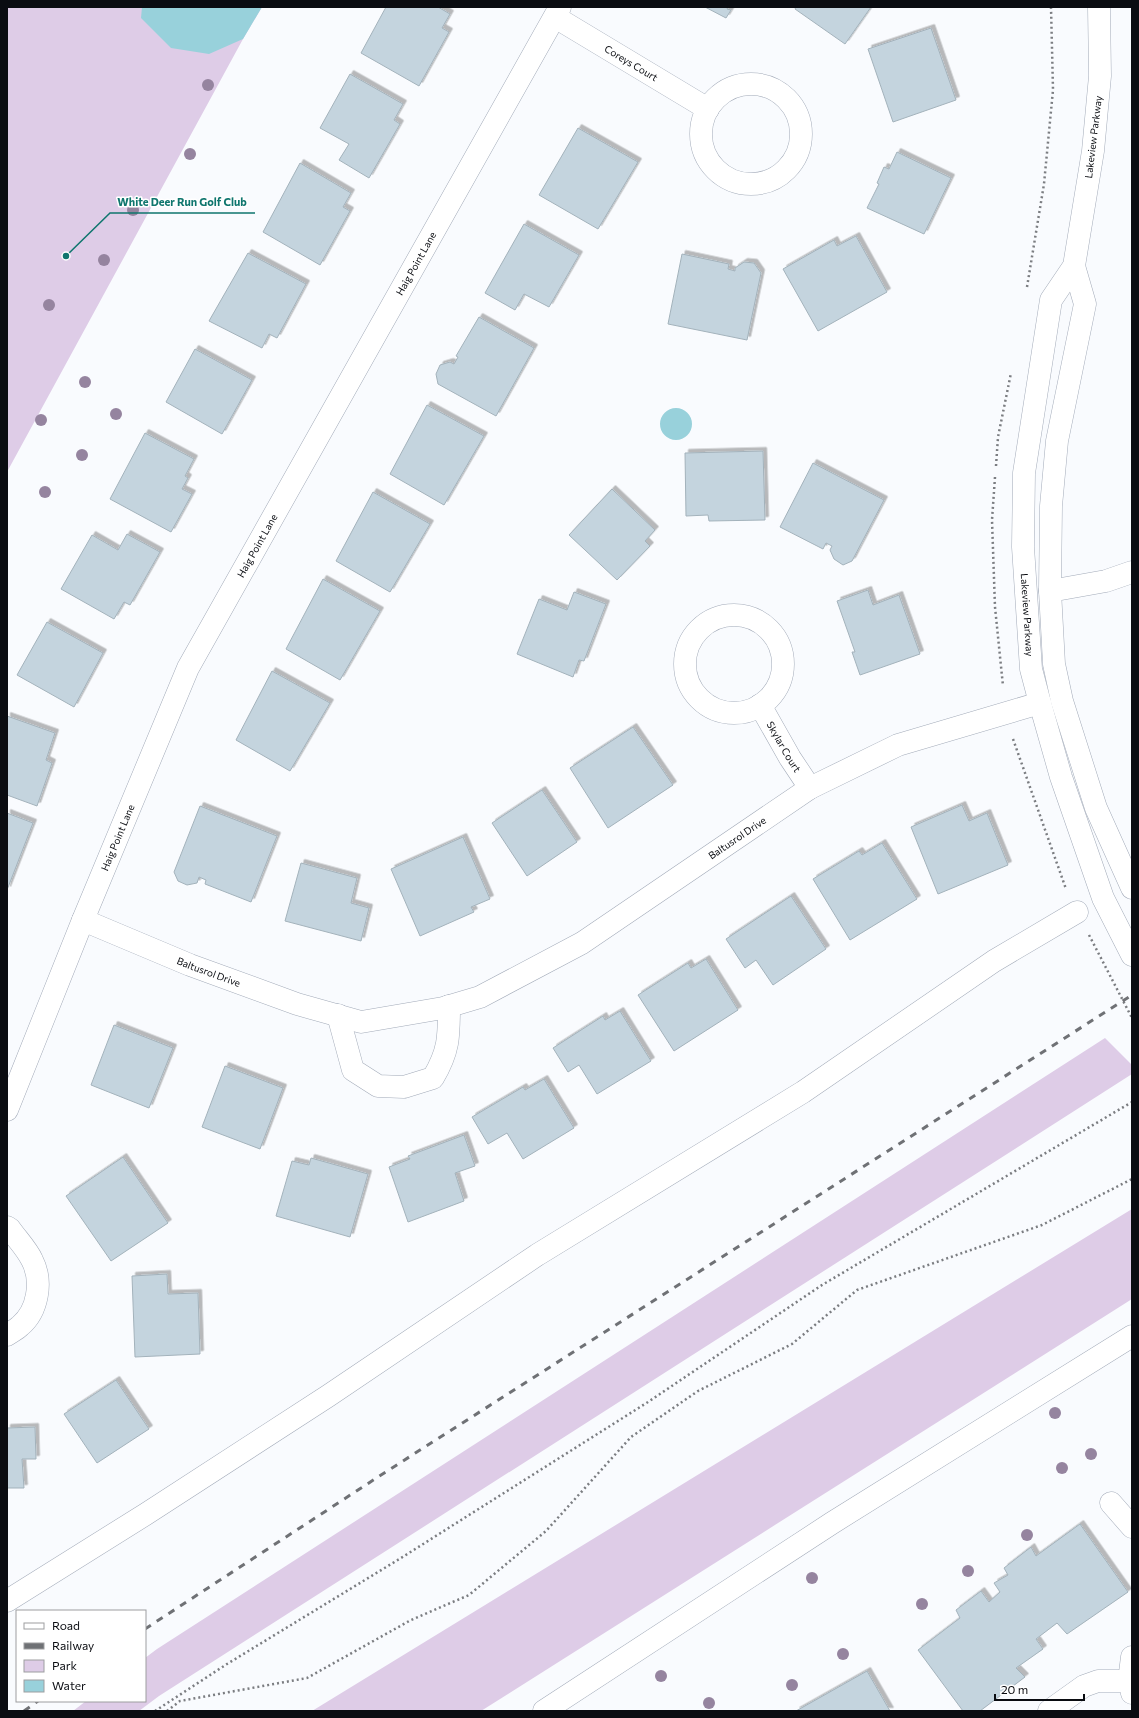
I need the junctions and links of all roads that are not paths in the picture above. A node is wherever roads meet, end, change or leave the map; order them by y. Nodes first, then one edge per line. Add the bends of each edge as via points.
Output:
1 (1098, 7) edge
2 (558, 12) edge
3 (708, 109) junction
4 (1074, 266) junction
5 (1132, 572) edge
6 (1050, 591) junction
7 (1040, 703) junction
8 (760, 705) junction
9 (810, 788) junction
10 (1132, 888) edge
11 (1077, 912) dead end
12 (83, 920) junction
13 (1132, 955) edge
14 (449, 1006) junction
15 (338, 1015) junction
16 (7, 1110) edge
17 (7, 1227) edge
18 (7, 1335) edge
19 (1132, 1336) edge
20 (1111, 1503) dead end
21 (1132, 1527) edge
22 (7, 1601) edge
23 (1132, 1657) edge
24 (1131, 1687) edge
25 (544, 1711) edge
26 (1049, 1711) edge

1 - 4 street, Lakeview Parkway via 1100,76 1093,151
2 - 3 street, Coreys Court
2 - 12 street, Haig Point Lane via 188,668
3 - 3 street via 703,119 701,135 703,151 711,165 722,176 737,183 753,185 769,181 784,173 794,160 800,144 801,127 796,111 785,97 771,88 755,84 738,86 722,93
4 - 6 street, Lakeview Parkway via 1086,304 1057,441 1051,506
4 - 7 street, Lakeview Parkway via 1051,300 1024,473 1025,593 1031,669
5 - 6 street via 1106,581
6 - 10 street, Lakeview Parkway via 1054,664 1062,701 1096,808
7 - 9 street, Baltusrol Drive via 898,745
7 - 13 street, Lakeview Parkway via 1061,778 1103,898
8 - 8 street via 767,701 777,688 782,674 783,657 778,641 768,628 754,619 738,615 722,617 707,624 695,635 688,650 685,666 696,695 708,706 723,712 754,709
8 - 9 street, Skylar Court
9 - 14 street, Baltusrol Drive via 582,943 480,997
11 - 22 street via 994,960 802,1092 537,1255 328,1396
12 - 15 street, Baltusrol Drive via 190,965 296,1004
12 - 16 street, Haig Point Lane
14 - 15 street, Baltusrol Drive via 362,1022
14 - 15 street via 449,1034 443,1061 433,1078 404,1087 378,1086 353,1070
17 - 18 street via 33,1260 38,1277 38,1295 32,1312 21,1326
19 - 25 street via 832,1523
20 - 21 street
23 - 24 street
24 - 26 street via 1098,1681 1084,1686

